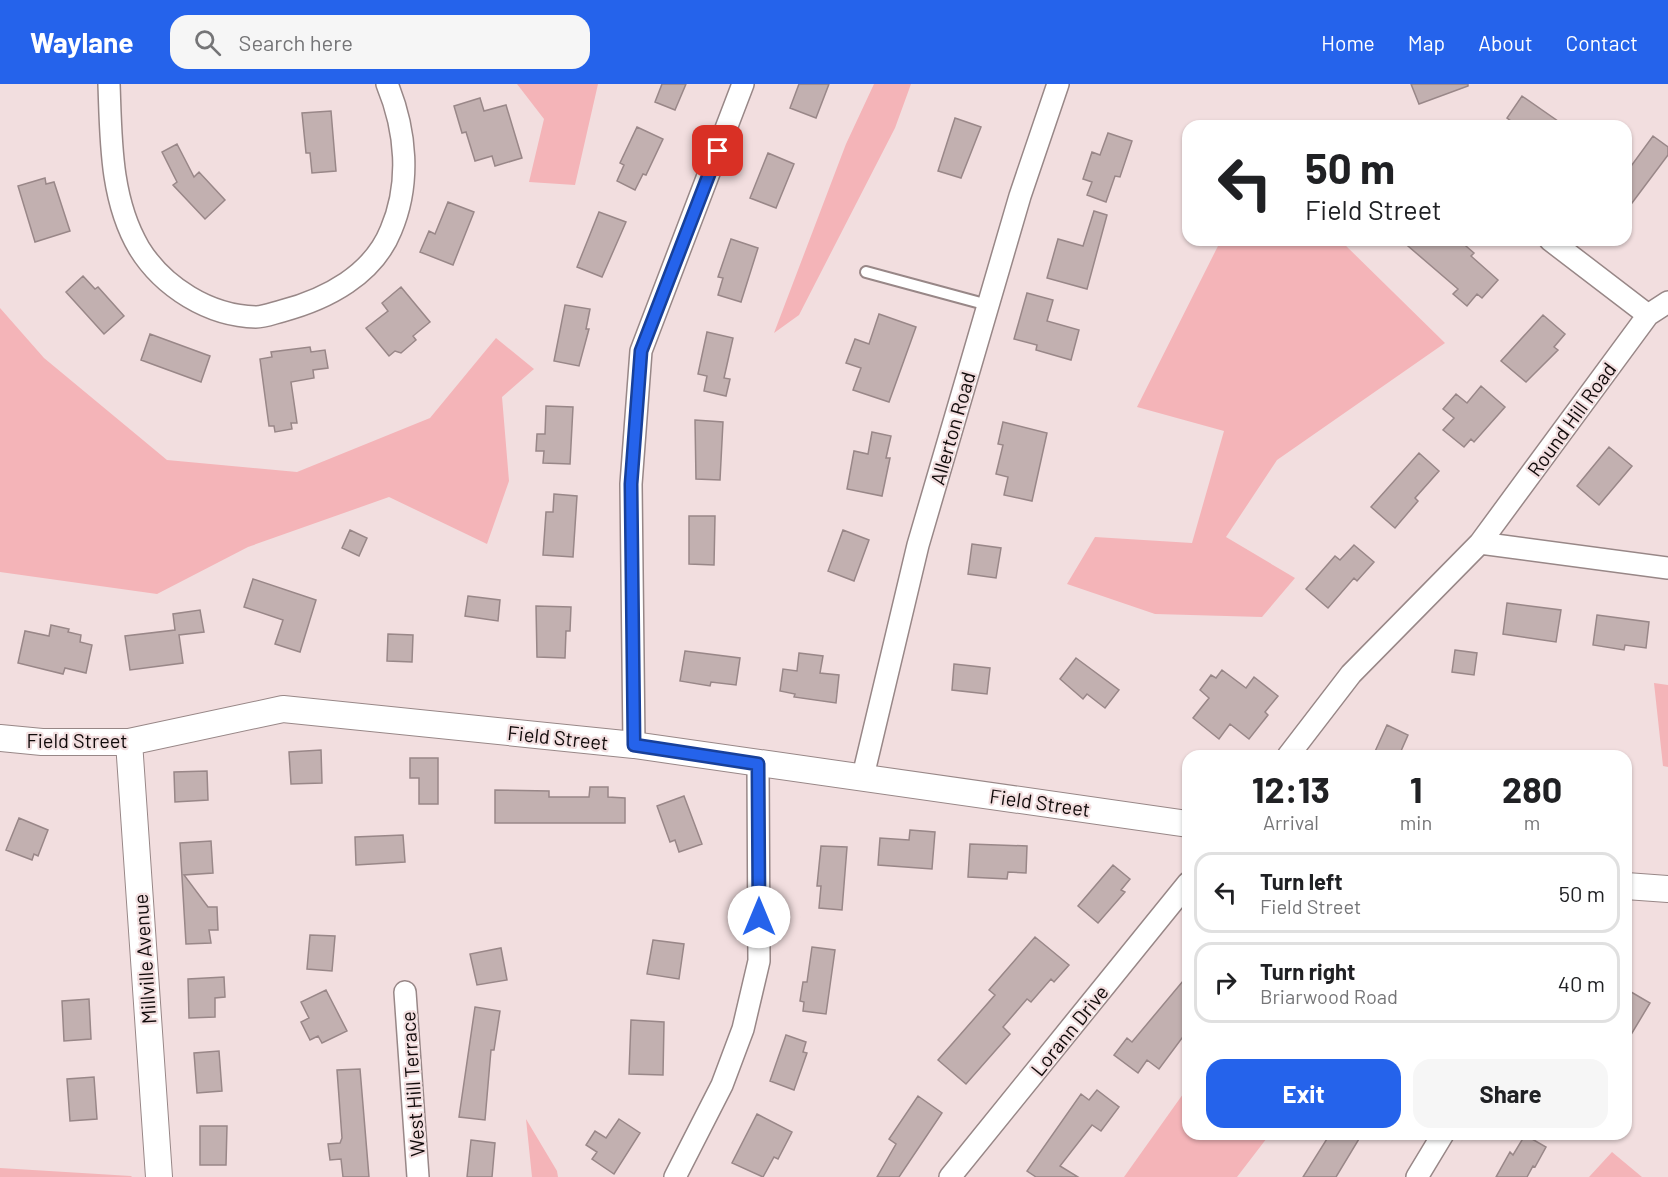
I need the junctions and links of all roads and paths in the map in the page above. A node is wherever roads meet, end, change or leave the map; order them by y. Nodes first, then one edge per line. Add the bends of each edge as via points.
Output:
1 (109, 84) edge
2 (387, 84) edge
3 (743, 84) edge
4 (1058, 84) edge
5 (1558, 246) edge
6 (866, 272) dead end
7 (1668, 302) edge
8 (988, 305) junction
9 (1648, 315) junction
10 (1480, 543) junction
11 (1668, 568) edge
12 (0, 738) edge
13 (129, 742) junction
14 (634, 745) junction
15 (1293, 750) edge
16 (758, 764) junction
17 (863, 776) junction
18 (1182, 823) edge
19 (1632, 886) edge
20 (1668, 889) edge
21 (1182, 890) edge
22 (405, 992) dead end
23 (1439, 1140) edge
24 (159, 1177) edge
25 (418, 1177) edge
26 (675, 1177) edge
27 (950, 1177) edge
28 (1417, 1177) edge

1 - 2 street via 118,195 139,247 164,280 197,301 257,317 300,306 339,290 370,263 391,231 403,189 403,137
3 - 14 street via 641,351 631,484
4 - 8 street, Allerton Road
5 - 9 street
6 - 8 lane
7 - 9 street, Round Hill Road
8 - 17 street, Allerton Road via 918,545
9 - 10 street, Round Hill Road
10 - 11 street
10 - 15 street, Round Hill Road via 1352,674
12 - 13 street, Field Street
13 - 14 street, Field Street via 283,709
13 - 24 street, Millville Avenue
14 - 16 street, Field Street
16 - 17 street, Field Street
16 - 26 street via 759,961 742,1029 722,1085
17 - 18 street, Field Street
19 - 20 street
21 - 27 street, Lorann Drive
22 - 25 street, West Hill Terrace
23 - 28 street

